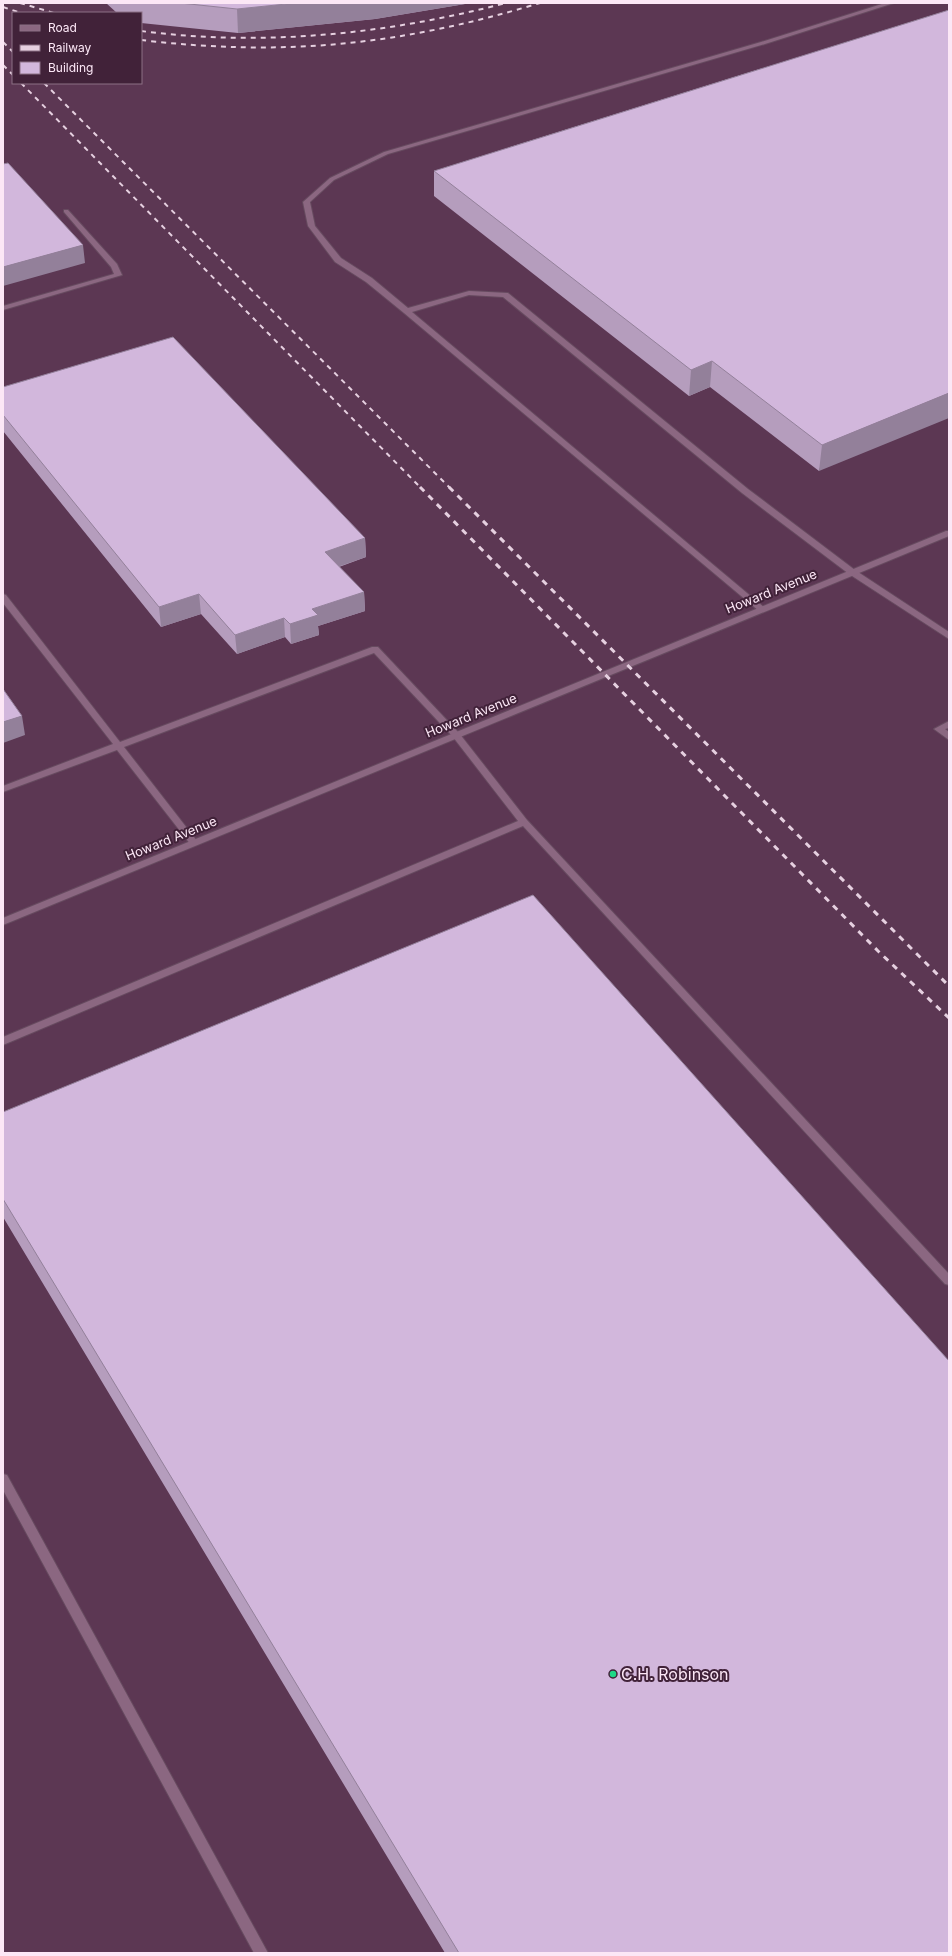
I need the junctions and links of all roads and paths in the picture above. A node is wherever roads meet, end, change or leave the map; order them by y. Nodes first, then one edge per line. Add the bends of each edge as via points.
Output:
1 (891, 3) edge
2 (66, 210) dead end
3 (3, 308) edge
4 (407, 311) junction
5 (949, 533) edge
6 (852, 572) junction
7 (3, 597) edge
8 (762, 609) junction
9 (949, 636) edge
10 (949, 724) edge
11 (456, 735) junction
12 (949, 737) edge
13 (119, 746) junction
14 (3, 789) edge
15 (524, 822) junction
16 (194, 843) junction
17 (3, 922) edge
18 (3, 1041) edge
19 (949, 1281) edge
20 (3, 1479) edge
21 (261, 1953) edge

1 - 4 street via 764,43 386,153 332,179 306,202 312,226 338,260 369,280
2 - 3 street via 114,266 118,275
4 - 6 street via 469,293 505,295 745,491
4 - 8 street
5 - 6 street, Howard Avenue
6 - 8 street, Howard Avenue
6 - 9 street
7 - 13 street
8 - 11 street, Howard Avenue
10 - 12 street via 939,728
11 - 13 street via 375,649
11 - 15 street
11 - 16 street, Howard Avenue
13 - 14 street
13 - 16 street
15 - 18 street
15 - 19 street
16 - 17 street, Howard Avenue
20 - 21 street

